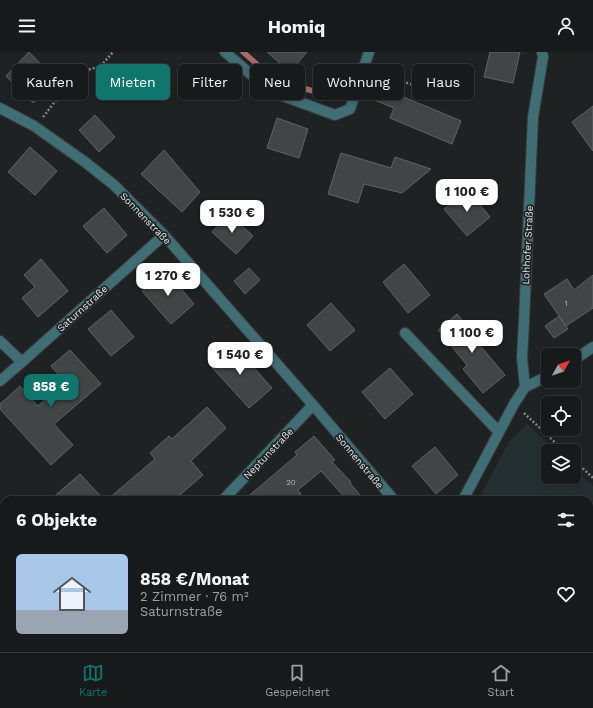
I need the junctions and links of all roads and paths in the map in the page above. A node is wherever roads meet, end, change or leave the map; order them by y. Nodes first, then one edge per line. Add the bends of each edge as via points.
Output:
1 (113, 52) edge
2 (225, 52) edge
3 (369, 52) edge
4 (542, 52) edge
5 (365, 64) edge
6 (353, 100) edge
7 (0, 108) edge
8 (34, 126) junction
9 (164, 235) junction
10 (405, 333) dead end
11 (0, 341) edge
12 (593, 347) edge
13 (581, 355) edge
14 (22, 362) junction
15 (541, 379) edge
16 (0, 381) edge
17 (525, 387) junction
18 (514, 404) junction
19 (313, 406) junction
20 (499, 432) junction
21 (557, 444) edge
22 (581, 467) edge
23 (593, 478) edge
24 (227, 496) edge
25 (391, 496) edge
26 (465, 496) edge

1 - 8 path via 101,66 77,73
2 - 6 street via 275,93 335,115 350,109
3 - 5 street
4 - 17 street, Lohhofer Straße via 533,117 522,358
7 - 8 street, Sonnenstraße
8 - 9 street, Sonnenstraße via 114,185
9 - 14 street, Saturnstraße
9 - 19 street, Sonnenstraße
10 - 20 street
11 - 14 street
12 - 13 street
14 - 16 street, Saturnstraße
15 - 17 street
17 - 18 street
18 - 20 street
18 - 21 path
19 - 24 street, Neptunstraße
19 - 25 street, Sonnenstraße
20 - 26 street
22 - 23 path

